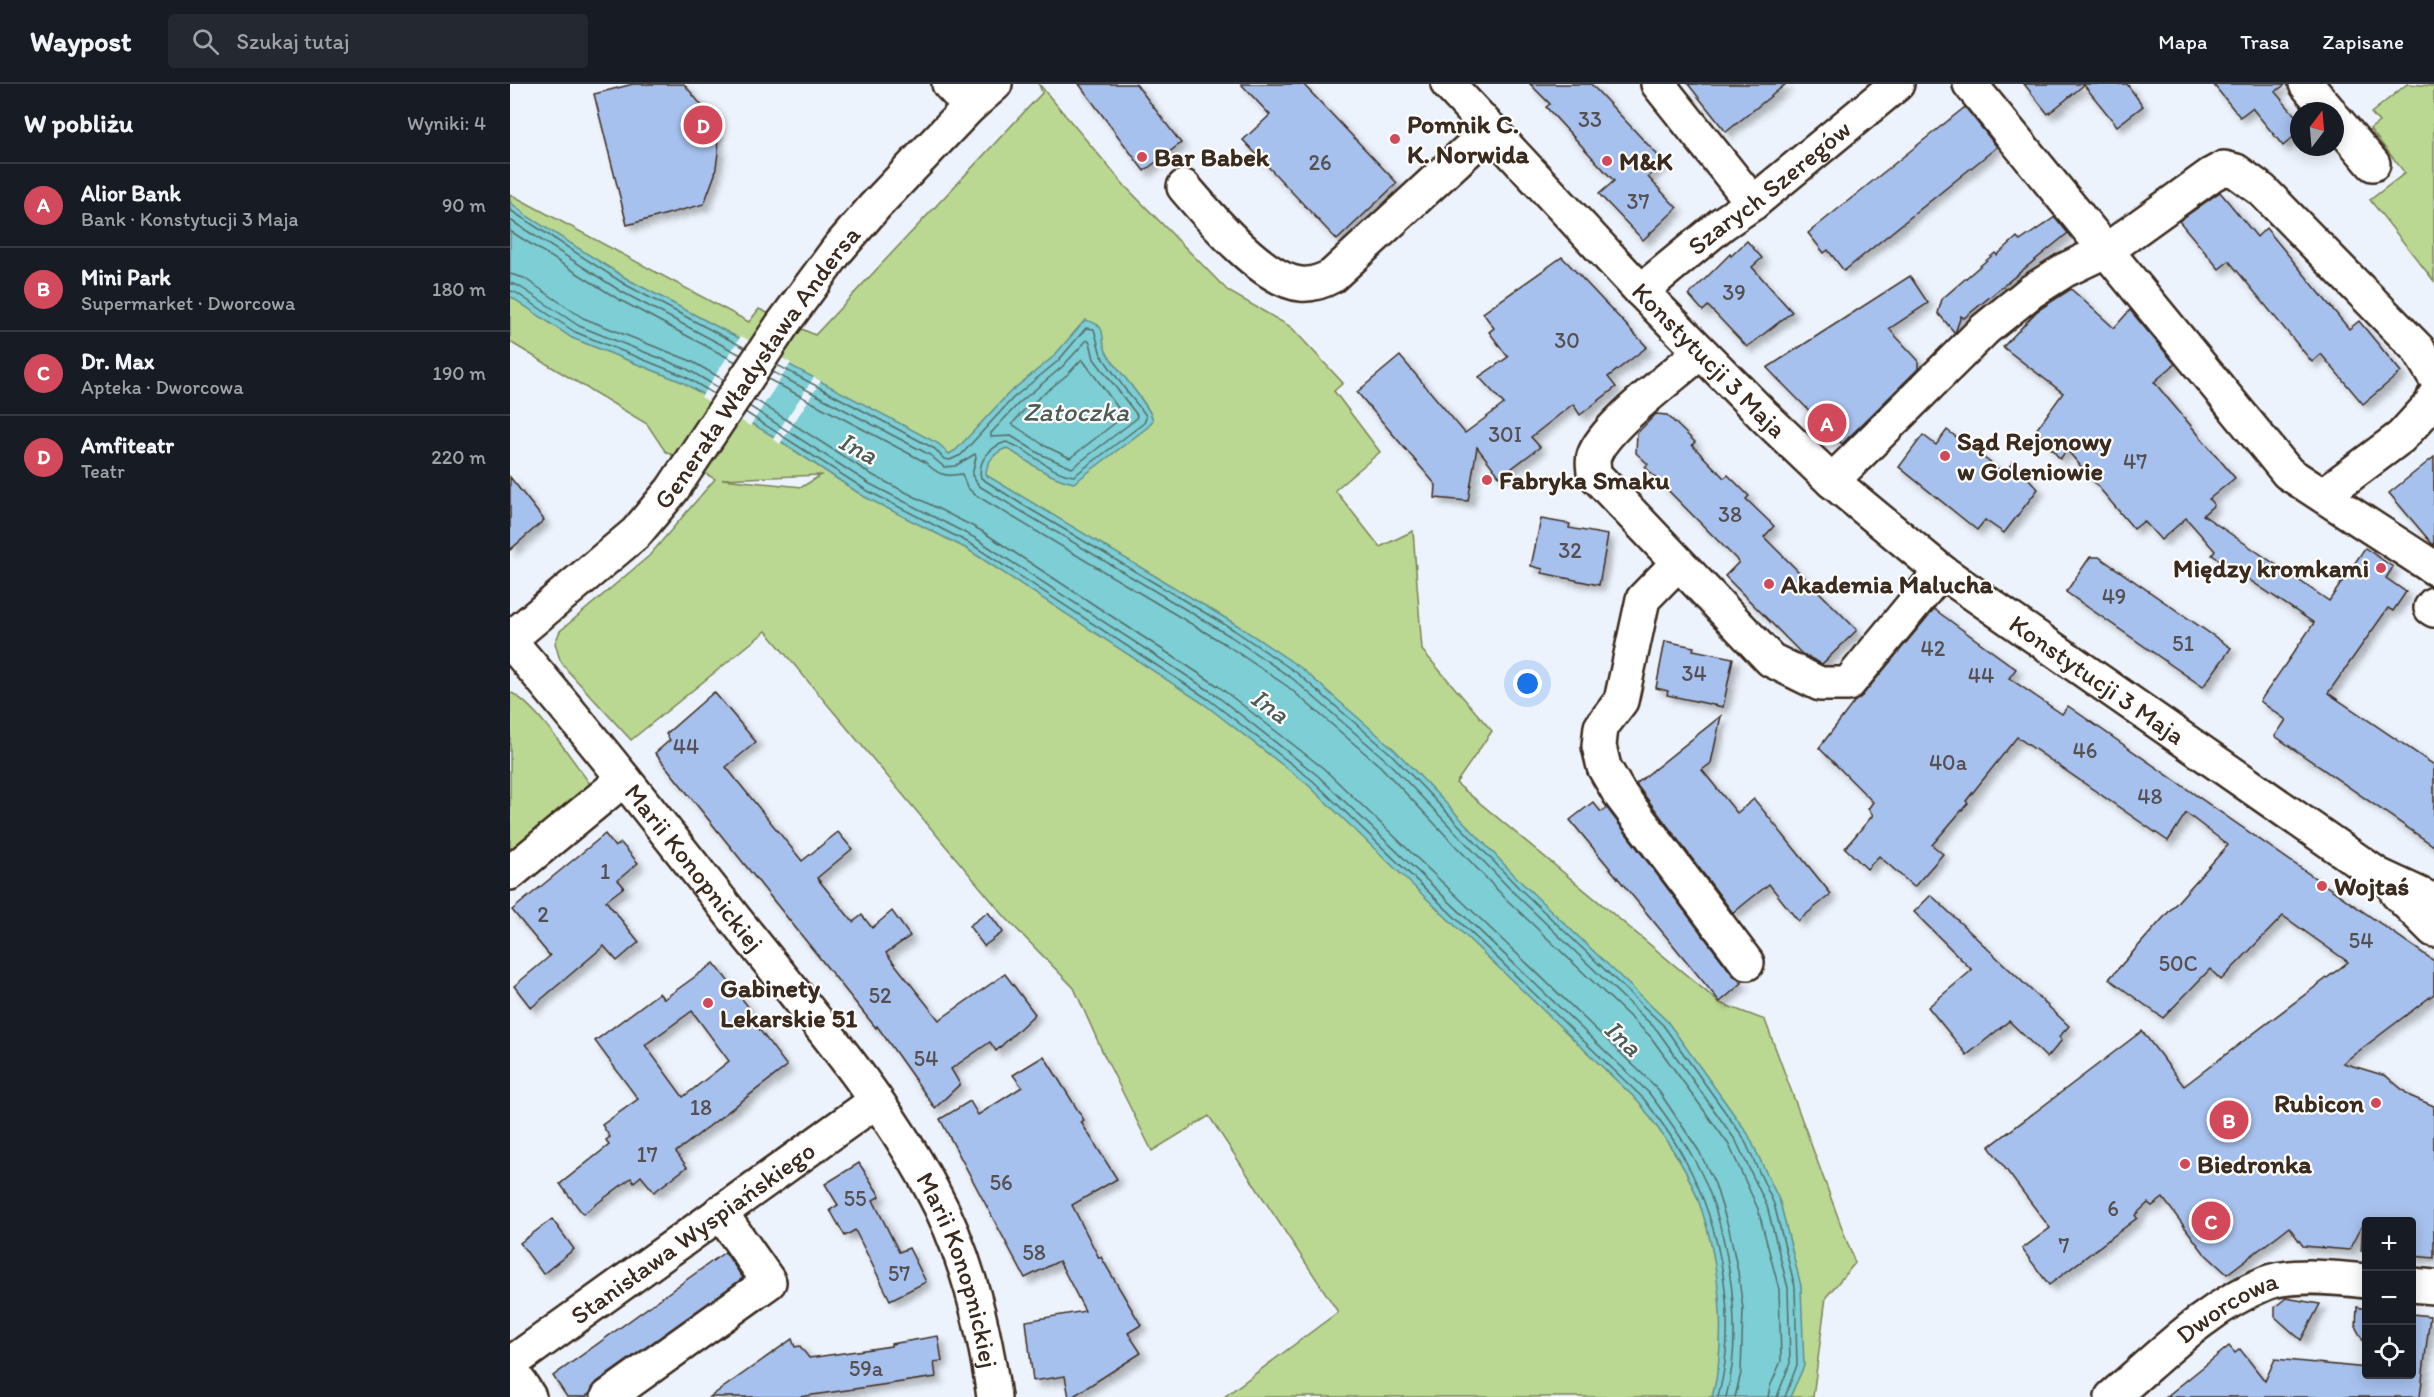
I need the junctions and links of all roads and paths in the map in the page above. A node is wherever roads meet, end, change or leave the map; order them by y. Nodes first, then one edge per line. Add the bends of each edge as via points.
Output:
1 (994, 84) edge
2 (1448, 84) edge
3 (1658, 84) edge
4 (1897, 84) edge
5 (1970, 84) edge
6 (2306, 84) edge
7 (959, 95) edge
8 (2321, 102) edge
9 (1491, 129) junction
10 (2344, 129) edge
11 (2373, 164) dead end
12 (1184, 187) dead end
13 (1753, 203) junction
14 (2107, 250) junction
15 (1641, 291) junction
16 (1700, 352) junction
17 (2434, 375) edge
18 (2434, 397) edge
19 (1832, 481) junction
20 (2323, 495) junction
21 (1678, 562) junction
22 (2434, 568) edge
23 (1941, 571) junction
24 (2434, 604) edge
25 (2434, 610) edge
26 (510, 640) edge
27 (624, 779) junction
28 (510, 873) edge
29 (2378, 875) junction
30 (2434, 902) edge
31 (2434, 930) edge
32 (1747, 963) dead end
33 (876, 1101) junction
34 (720, 1212) junction
35 (2362, 1281) edge
36 (2416, 1285) edge
37 (2434, 1287) edge
38 (510, 1366) edge
39 (529, 1397) edge
40 (609, 1397) edge
41 (994, 1397) edge
42 (2112, 1397) edge

1 - 7 street, Generała Władysława Andersa
2 - 9 street, Konstytucji 3 Maja
3 - 13 street
4 - 13 street, Szarych Szeregów
5 - 14 street
6 - 8 street
7 - 26 street, Generała Władysława Andersa via 782,326 672,490 636,533
9 - 12 street via 1332,276 1313,284 1288,282 1261,264 1222,231
9 - 15 street, Konstytucji 3 Maja
10 - 11 street
13 - 15 street, Szarych Szeregów
14 - 17 street via 2211,174 2224,168 2236,171 2262,190 2418,349
14 - 19 street via 2032,291 1985,329
14 - 20 street via 2288,473
15 - 16 street, Konstytucji 3 Maja
16 - 19 street, Konstytucji 3 Maja
16 - 21 street via 1619,422 1593,457 1594,474
18 - 20 street via 2433,403 2401,437
19 - 23 street, Konstytucji 3 Maja
20 - 22 street
21 - 23 street via 1771,660 1820,684 1848,684
21 - 32 street via 1643,599 1621,700 1601,727 1599,746 1604,767 1619,793
23 - 29 street, Konstytucji 3 Maja
24 - 25 street
26 - 27 street, Marii Konopnickiej
27 - 28 street
27 - 33 street, Marii Konopnickiej
29 - 30 street, Konstytucji 3 Maja
29 - 31 street, Konstytucji 3 Maja
33 - 34 street, Stanisława Wyspiańskiego
33 - 41 street, Marii Konopnickiej via 932,1188 954,1236 976,1301
34 - 38 street, Stanisława Wyspiańskiego
34 - 40 street via 769,1282
35 - 42 street, Dworcowa via 2297,1278 2267,1283 2210,1314
36 - 37 street
38 - 39 street

